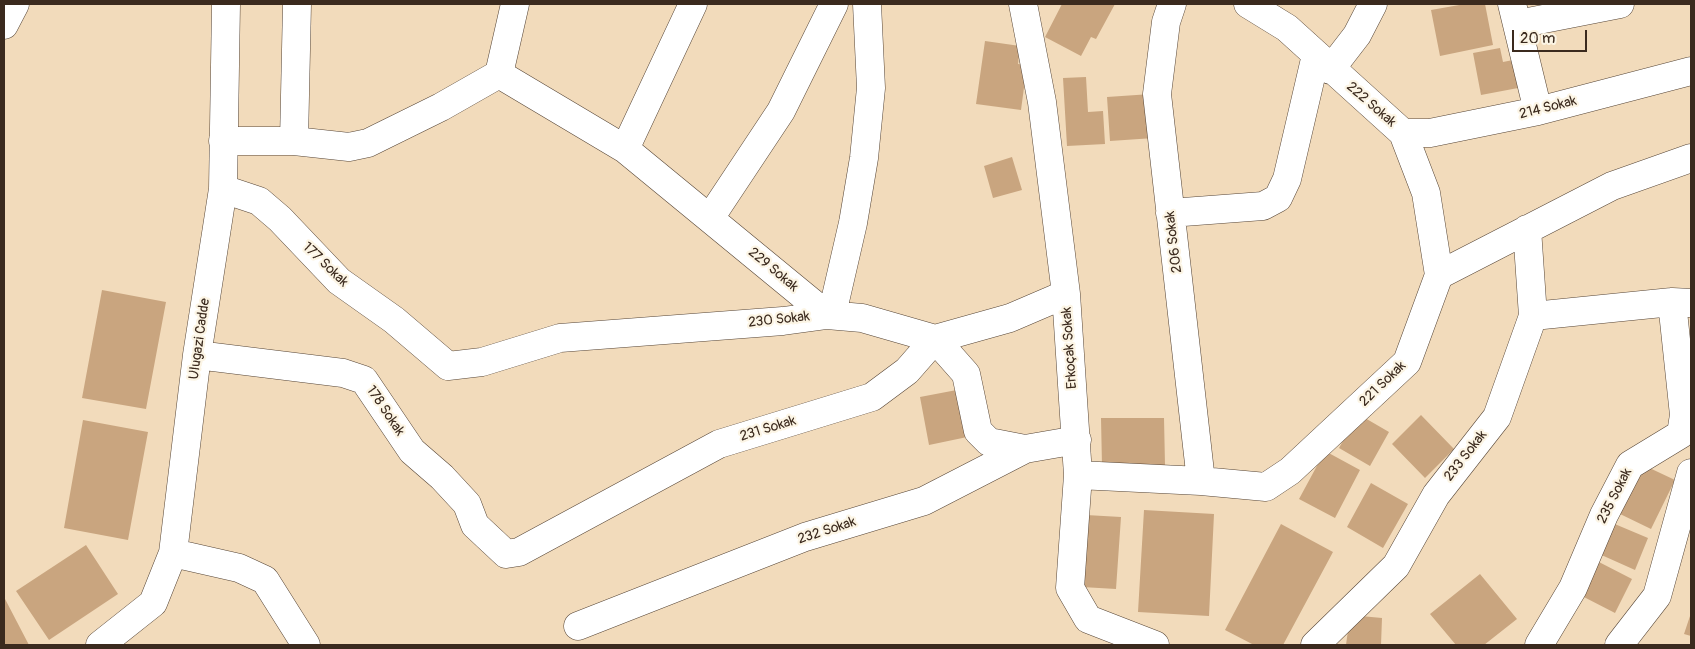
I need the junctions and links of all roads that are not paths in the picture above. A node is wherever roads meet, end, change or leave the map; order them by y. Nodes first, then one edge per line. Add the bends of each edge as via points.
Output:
1 (15, 4) edge
2 (226, 4) edge
3 (297, 4) edge
4 (515, 4) edge
5 (534, 4) edge
6 (693, 4) edge
7 (834, 4) edge
8 (867, 4) edge
9 (1023, 4) edge
10 (1172, 4) edge
11 (1248, 4) edge
12 (1373, 4) edge
13 (1620, 4) edge
14 (1515, 14) edge
15 (4, 25) edge
16 (1323, 62) junction
17 (1691, 71) edge
18 (499, 74) junction
19 (1538, 111) junction
20 (1403, 133) junction
21 (223, 141) junction
22 (294, 141) junction
23 (625, 148) junction
24 (1691, 158) edge
25 (223, 189) junction
26 (1170, 212) junction
27 (710, 218) junction
28 (1527, 229) junction
29 (1438, 275) junction
30 (1066, 294) junction
31 (1681, 303) edge
32 (827, 315) junction
33 (1533, 316) junction
34 (935, 339) junction
35 (197, 356) junction
36 (448, 366) joint
37 (1077, 440) junction
38 (1025, 448) junction
39 (1691, 473) edge
40 (1078, 475) junction
41 (1201, 481) junction
42 (475, 525) joint
43 (173, 553) junction
44 (578, 626) dead end
45 (100, 645) edge
46 (306, 645) edge
47 (1155, 645) edge
48 (1315, 645) edge
49 (1539, 645) edge
50 (1619, 645) edge

1 - 15 street
2 - 21 street, Ulugazi Cadde
3 - 22 street
4 - 18 street
5 - 18 street
6 - 23 street
7 - 27 street via 780,111
8 - 32 street, 230 Sokak via 871,88 864,158 835,300
9 - 30 street, Erkoçak Sokak via 1042,102
10 - 26 street, 206 Sokak via 1166,22 1157,94
11 - 16 street, 222 Sokak via 1287,28
12 - 16 street via 1357,35
13 - 14 street
14 - 19 street
16 - 20 street, 222 Sokak
16 - 26 street via 1287,179 1278,198 1263,206
17 - 19 street, 214 Sokak
18 - 22 street via 368,143 349,147
18 - 23 street, 229 Sokak
19 - 20 street, 214 Sokak via 1430,133
20 - 29 street, 222 Sokak via 1426,193
21 - 22 street
21 - 25 street, Ulugazi Cadde
23 - 27 street, 229 Sokak
24 - 28 street via 1612,186
25 - 35 street, Ulugazi Cadde
25 - 36 street, 177 Sokak via 259,201 339,281 394,320
26 - 41 street, 206 Sokak
27 - 32 street, 229 Sokak
28 - 29 street
28 - 33 street, 233 Sokak
29 - 41 street, 221 Sokak via 1407,362 1290,471 1266,487
30 - 34 street via 1010,318
30 - 37 street, Erkoçak Sokak
31 - 33 street
31 - 49 street, 235 Sokak via 1684,415 1681,434 1630,465 1604,515 1574,588
32 - 34 street via 862,318
32 - 36 street, 230 Sokak via 560,338 482,362
33 - 48 street, 233 Sokak via 1497,417 1436,496 1396,566
34 - 38 street via 966,374 978,431 989,442
34 - 42 street, 231 Sokak via 907,371 872,397 720,444 519,552 506,554
35 - 42 street, 178 Sokak via 343,373 364,380 412,451 467,504
35 - 43 street, Ulugazi Cadde
37 - 38 street, 232 Sokak
37 - 40 street, Erkoçak Sokak
38 - 44 street, 232 Sokak via 924,501 805,537
39 - 50 street via 1658,596
40 - 41 street, 221 Sokak
40 - 47 street, Erkoçak Sokak via 1070,588 1088,619
43 - 45 street, Ulugazi Cadde via 153,603
43 - 46 street via 239,568 265,580

